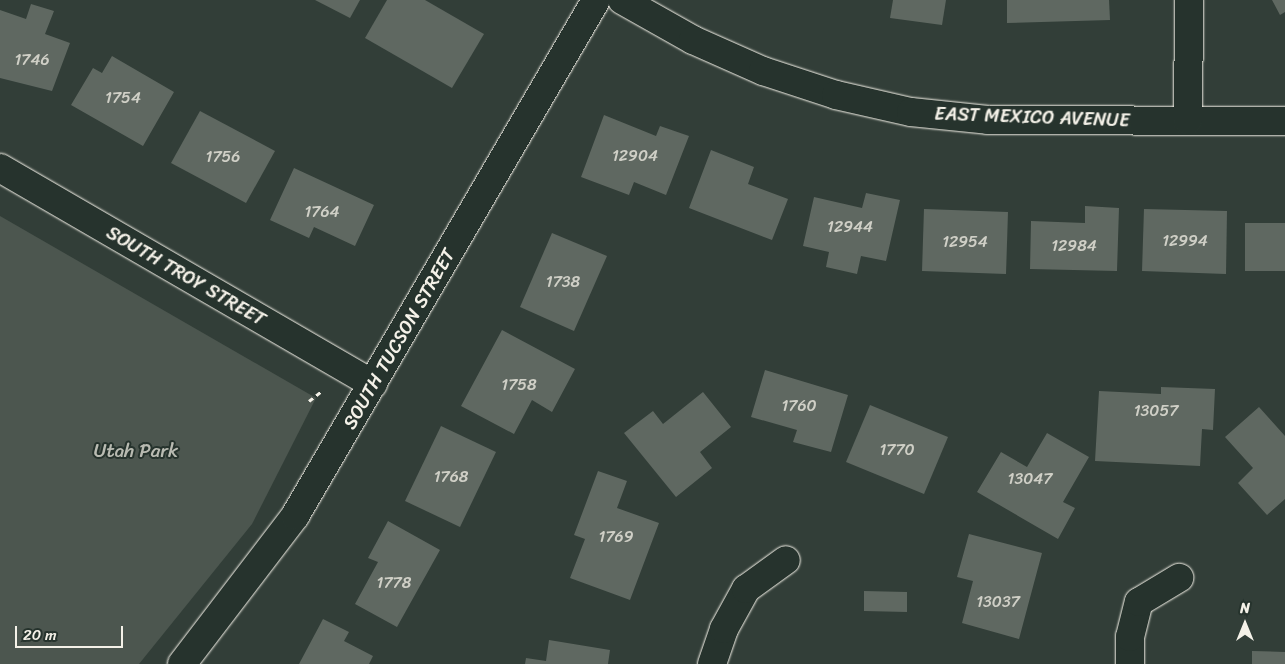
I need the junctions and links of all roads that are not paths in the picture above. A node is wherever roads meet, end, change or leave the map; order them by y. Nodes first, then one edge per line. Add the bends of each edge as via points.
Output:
1 (596, 0) edge
2 (622, 0) edge
3 (1189, 0) edge
4 (1188, 121) junction
5 (1285, 121) edge
6 (0, 168) edge
7 (373, 384) junction
8 (786, 560) dead end
9 (1179, 578) dead end
10 (182, 664) edge
11 (712, 664) edge
12 (1130, 664) edge

1 - 7 street, SOUTH TUCSON STREET
2 - 4 street, EAST MEXICO AVENUE via 763,71 836,95 911,112 988,120
3 - 4 street
4 - 5 street, EAST MEXICO AVENUE
6 - 7 street, SOUTH TROY STREET
7 - 10 street, SOUTH TUCSON STREET via 295,516
8 - 11 street via 746,588 724,629
9 - 12 street via 1139,602 1130,637

